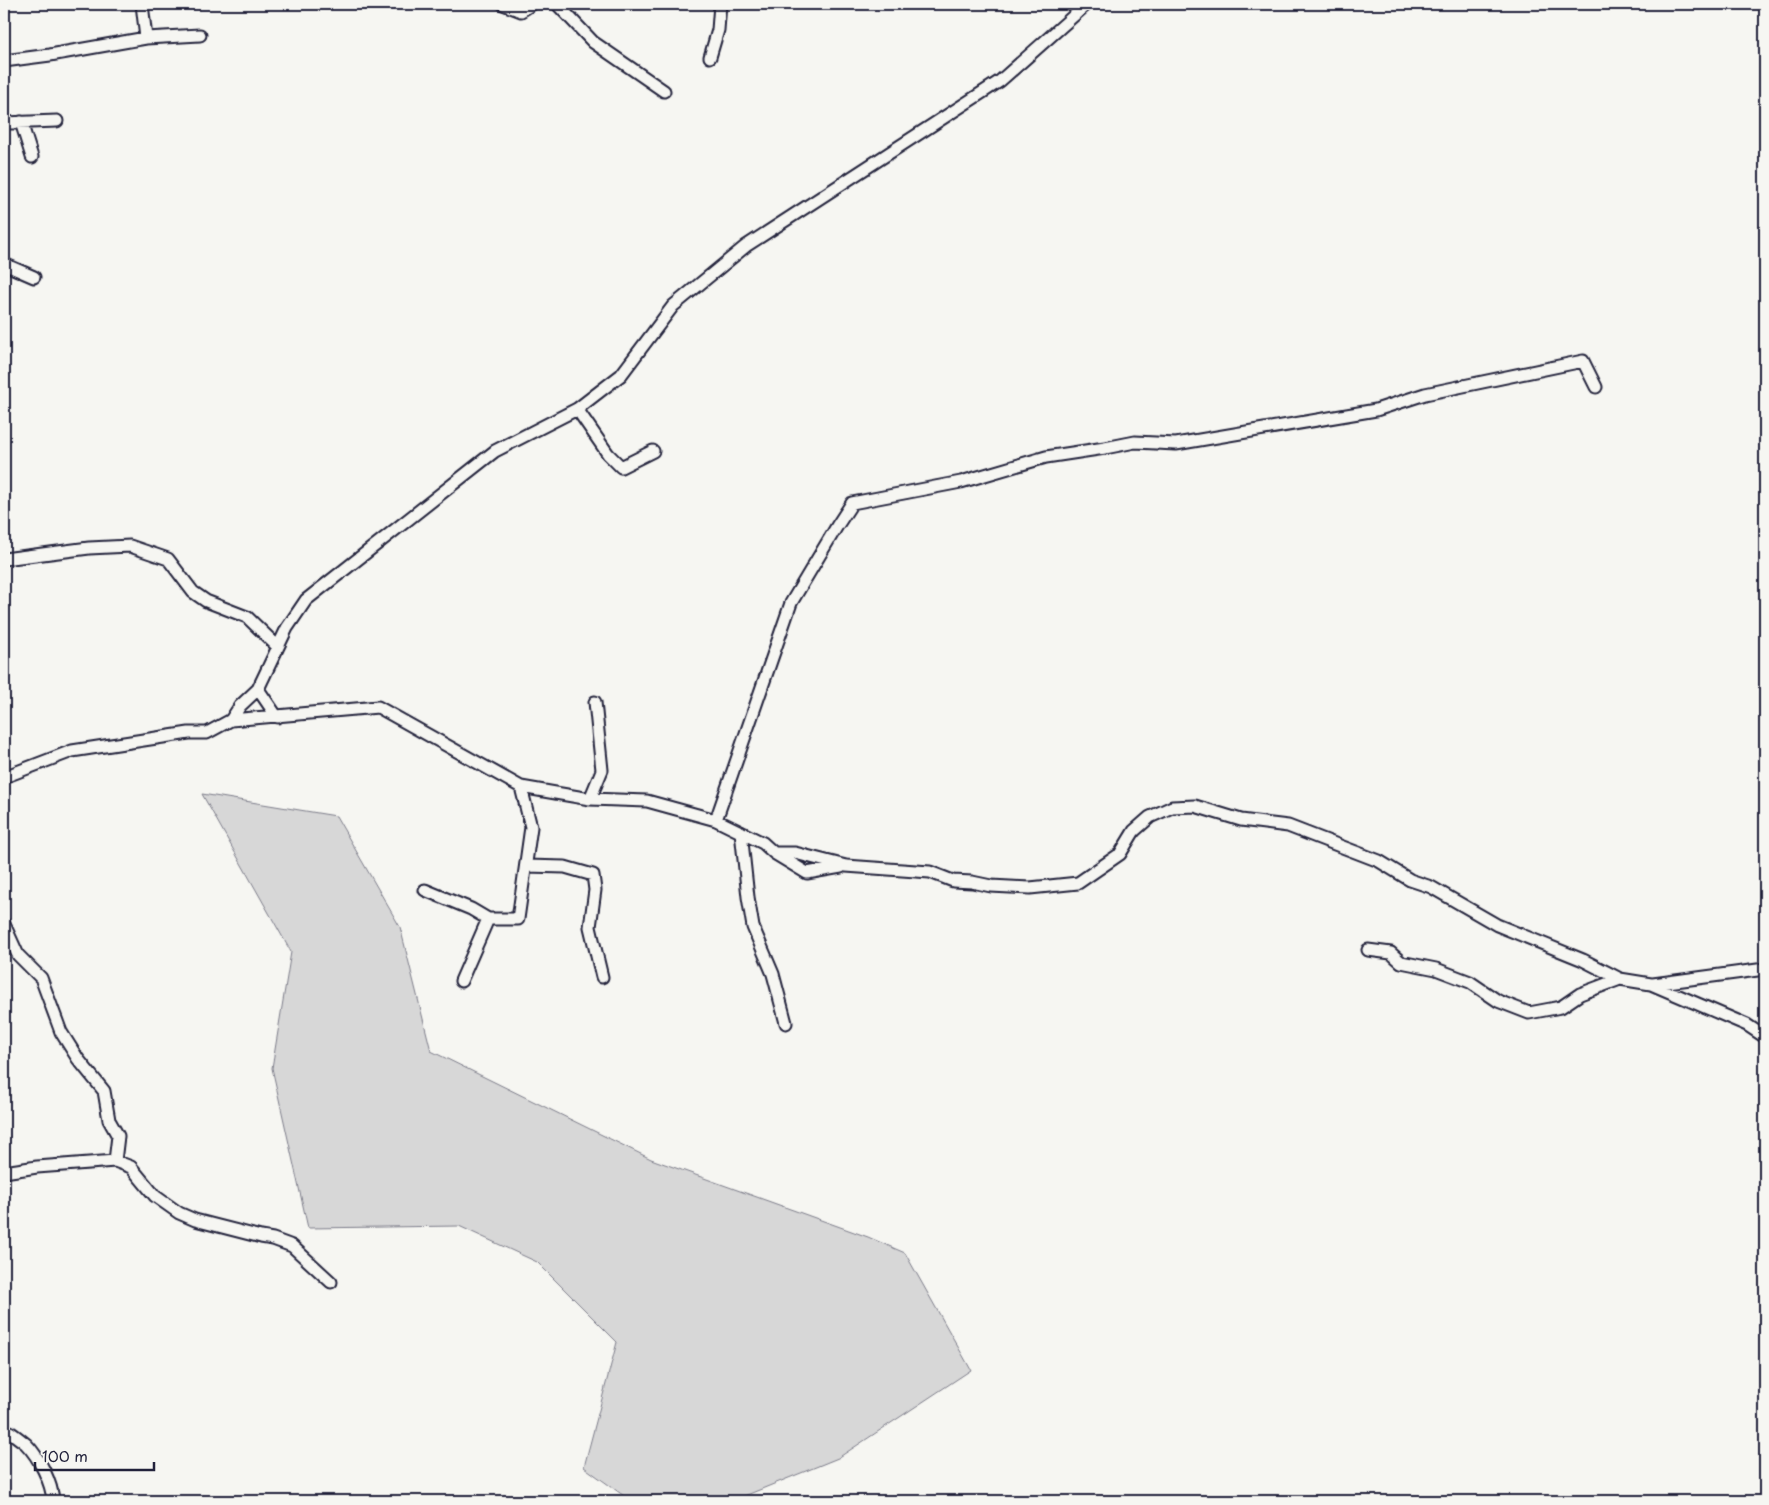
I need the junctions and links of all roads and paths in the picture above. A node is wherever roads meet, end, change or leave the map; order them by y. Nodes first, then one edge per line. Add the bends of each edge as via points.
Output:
1 (142, 4) edge
2 (503, 4) edge
3 (532, 4) edge
4 (556, 4) edge
5 (720, 4) edge
6 (1087, 4) edge
7 (200, 35) dead end
8 (146, 38) junction
9 (710, 57) dead end
10 (4, 61) edge
11 (664, 90) dead end
12 (57, 121) dead end
13 (21, 122) junction
14 (4, 124) edge
15 (32, 157) dead end
16 (4, 264) edge
17 (34, 278) dead end
18 (1596, 387) dead end
19 (577, 409) junction
20 (653, 451) dead end
21 (4, 559) edge
22 (278, 647) junction
23 (258, 689) junction
24 (595, 702) dead end
25 (278, 716) junction
26 (231, 720) junction
27 (4, 777) edge
28 (521, 786) junction
29 (590, 799) junction
30 (716, 820) junction
31 (741, 832) junction
32 (774, 853) junction
33 (526, 866) junction
34 (846, 866) junction
35 (425, 890) dead end
36 (488, 919) junction
37 (4, 924) edge
38 (1368, 950) dead end
39 (1765, 969) edge
40 (602, 977) dead end
41 (1620, 979) junction
42 (461, 981) dead end
43 (1651, 984) junction
44 (786, 1023) dead end
45 (1765, 1037) edge
46 (115, 1161) junction
47 (4, 1172) edge
48 (331, 1282) dead end
49 (4, 1433) edge
50 (53, 1501) edge

1 - 8 street
2 - 3 street via 521,11
4 - 11 street via 593,42
5 - 9 street via 718,30
6 - 19 street via 1000,81 746,246 673,306 621,375
7 - 8 street
8 - 10 street
12 - 13 street
13 - 14 street
13 - 15 street
16 - 17 street
18 - 30 street via 1583,361 1425,394 1376,410 1176,444 1135,442 1046,457 961,482 852,503 791,603
19 - 20 street via 621,467
19 - 22 street via 495,451 306,600
21 - 22 street via 130,546 168,559 193,592 206,601 248,618
22 - 23 street
23 - 25 street
23 - 26 street
24 - 29 street via 602,770
25 - 26 street
25 - 28 street via 378,707
26 - 27 street via 207,733 72,751
28 - 29 street
28 - 33 street via 532,827
29 - 30 street via 647,801
30 - 31 street
31 - 32 street via 763,843
31 - 44 street via 753,927 773,974
32 - 34 street via 795,853
32 - 34 street via 807,873
33 - 36 street via 518,919
33 - 40 street via 566,867 593,875 596,890 590,927
34 - 41 street via 930,872 953,881 992,886 1030,888 1078,883 1120,854 1134,831 1150,817 1172,807 1195,806 1241,820 1288,826 1379,861 1497,926 1583,960
35 - 36 street
36 - 42 street
37 - 46 street via 18,955 41,978 61,1032 104,1091 109,1120 118,1136
38 - 41 street via 1391,953 1401,962 1436,969 1470,982 1498,1002 1529,1013 1561,1007 1580,994
39 - 43 street
41 - 43 street
43 - 45 street via 1748,1025
46 - 47 street
46 - 48 street via 131,1167 155,1196 179,1213 292,1246
49 - 50 street via 10,1432 27,1445 46,1475

